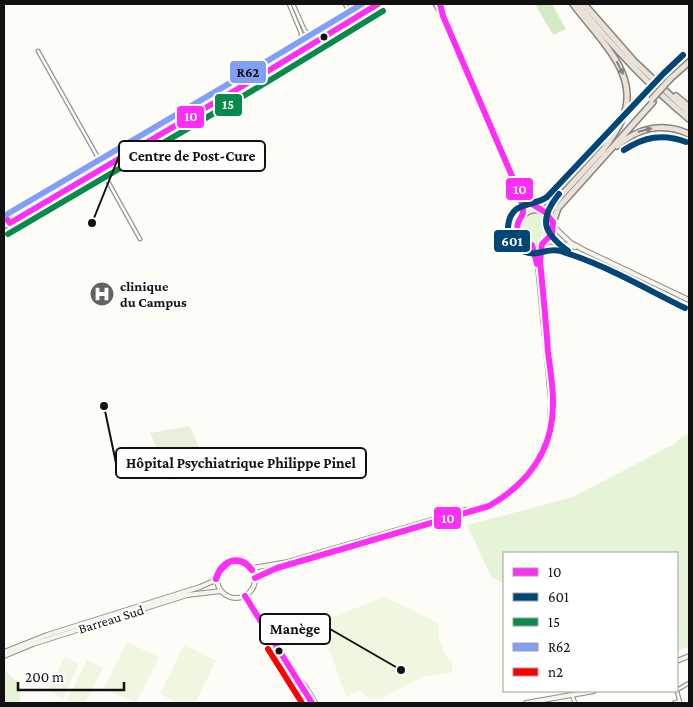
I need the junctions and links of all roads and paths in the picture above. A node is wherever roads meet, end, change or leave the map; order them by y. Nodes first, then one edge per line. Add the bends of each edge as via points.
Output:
1 (291, 4) edge
2 (344, 4) edge
3 (369, 4) edge
4 (378, 4) edge
5 (438, 4) edge
6 (573, 4) edge
7 (578, 4) edge
8 (584, 4) edge
9 (351, 15) junction
10 (341, 21) junction
11 (314, 35) junction
12 (297, 45) junction
13 (38, 52) dead end
14 (280, 58) junction
15 (689, 64) edge
16 (658, 84) junction
17 (689, 107) edge
18 (689, 113) edge
19 (689, 120) edge
20 (689, 134) edge
21 (604, 153) junction
22 (101, 162) junction
23 (101, 169) junction
24 (515, 184) junction
25 (540, 210) junction
26 (523, 215) junction
27 (6, 220) edge
28 (553, 225) junction
29 (4, 226) edge
30 (140, 239) dead end
31 (548, 241) junction
32 (542, 244) junction
33 (532, 245) junction
34 (584, 250) junction
35 (689, 300) edge
36 (252, 568) junction
37 (255, 578) junction
38 (216, 580) junction
39 (221, 592) junction
40 (245, 596) junction
41 (4, 654) edge
42 (293, 673) junction
43 (689, 683) edge
44 (678, 690) edge
45 (588, 692) edge
46 (572, 695) junction
47 (680, 702) edge
48 (307, 703) edge
49 (316, 703) edge
50 (526, 703) edge
51 (575, 703) edge
52 (674, 703) edge

1 - 11 street via 305,31
1 - 12 street via 301,33
2 - 9 street
3 - 9 main road
4 - 23 main road
5 - 24 main road
6 -> 21 highway via 612,55 627,88 623,118
7 - 19 highway via 631,65
8 - 16 highway
9 - 10 main road
10 - 11 street
10 - 14 main road
11 - 12 street
12 - 14 street
13 - 22 street
14 - 22 main road
15 - 21 highway, bridge
16 - 17 highway
16 - 18 highway
21 -> 20 highway via 634,134 649,129 674,128
21 - 25 highway via 558,199
21 - 28 highway via 558,208
22 - 23 street
22 - 27 main road
23 - 27 main road
23 - 30 street
24 - 25 main road
24 - 26 main road
25 - 26 main road
25 - 28 main road via 548,214
26 - 33 main road via 518,226 519,234 523,241
27 - 29 main road
28 - 31 main road
28 - 34 main road
31 - 32 main road
31 - 34 main road
32 - 33 main road
32 - 37 main road via 540,261 553,414 545,450 524,481 499,501 482,508 277,568
33 - 36 main road via 539,280 551,401 547,437 527,474 504,495 479,507 288,562
34 - 35 main road
36 - 37 main road
36 - 38 main road via 239,560 232,560 221,568
37 - 40 main road
38 - 39 main road
38 - 41 main road, Barreau Sud via 47,635
39 - 40 main road via 234,598
39 - 41 main road, Barreau Sud via 179,598
40 - 42 street
42 - 48 street via 292,679
42 - 49 street
43 - 44 street
45 - 46 main road
46 - 50 main road
46 - 51 street
47 - 52 street

